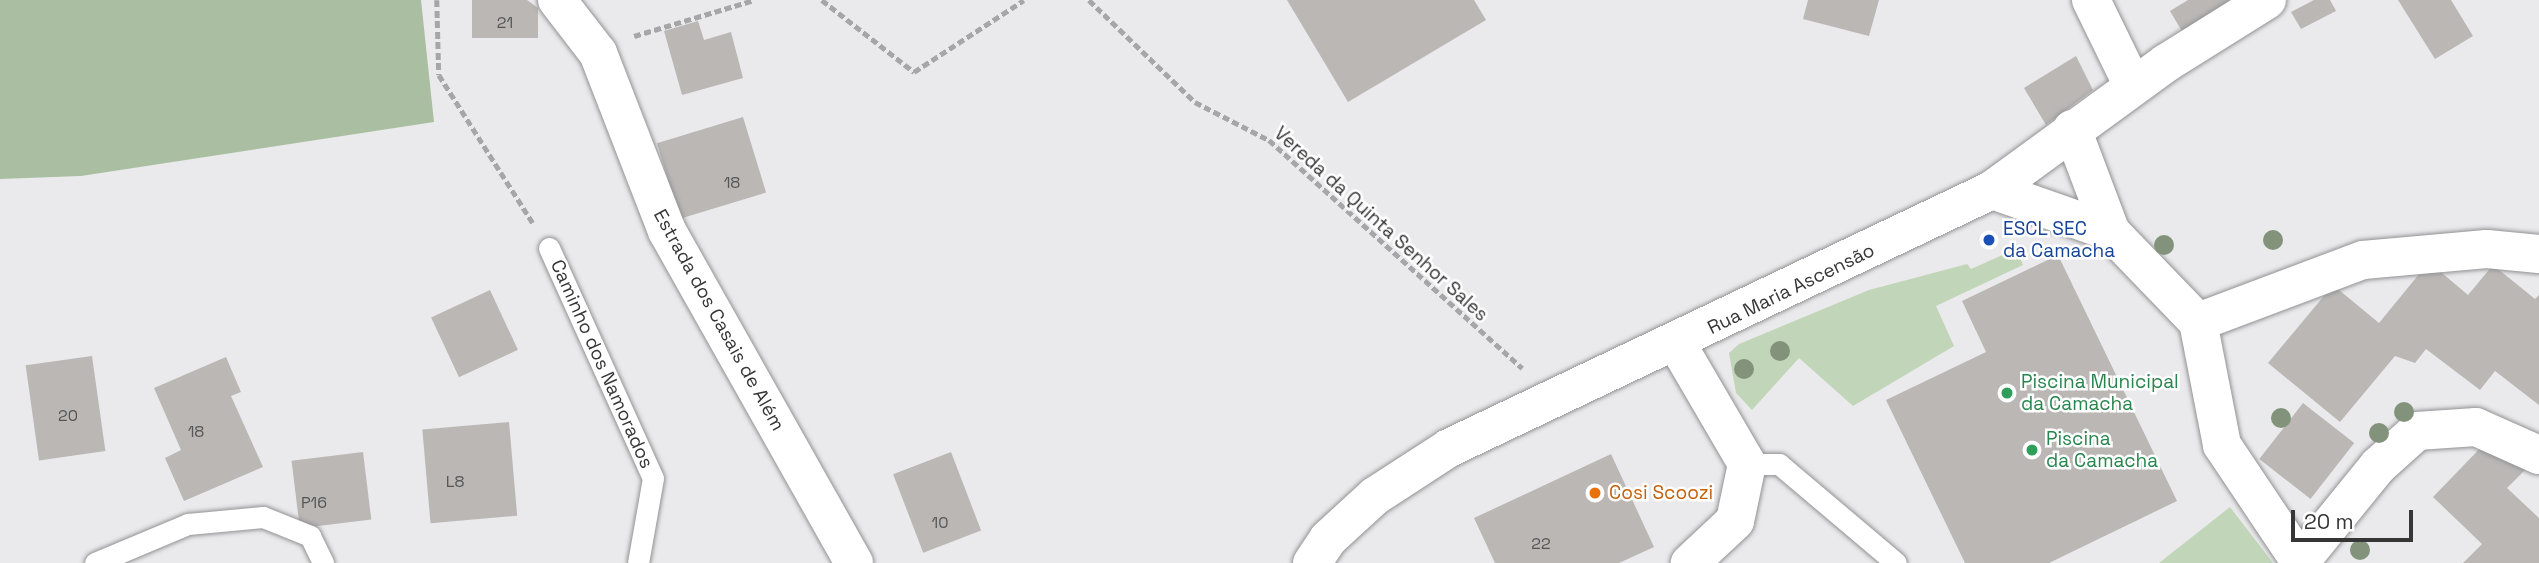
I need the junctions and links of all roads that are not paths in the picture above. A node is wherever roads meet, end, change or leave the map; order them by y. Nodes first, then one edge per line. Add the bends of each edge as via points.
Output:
1 (557, 0) edge
2 (2091, 0) edge
3 (2267, 0) edge
4 (2133, 86) junction
5 (2072, 129) junction
6 (1992, 190) junction
7 (2111, 232) junction
8 (549, 248) road end
9 (2538, 252) edge
10 (2197, 322) junction
11 (1676, 344) junction
12 (2539, 455) edge
13 (1747, 464) junction
14 (2301, 562) edge
15 (95, 563) edge
16 (323, 563) edge
17 (638, 563) edge
18 (854, 563) edge
19 (1311, 563) edge
20 (1690, 563) edge
21 (1896, 563) edge

1 - 18 street, Estrada dos Casais de Além via 598,53 667,231
2 - 4 street
3 - 4 street, Rua Maria Ascensão
4 - 5 street, Rua Maria Ascensão
5 - 6 street, Rua Maria Ascensão
5 - 7 street
6 - 7 street
6 - 11 street, Rua Maria Ascensão
7 - 10 street
8 - 17 lane, Caminho dos Namorados via 653,478
9 - 10 street via 2487,249 2363,260
10 - 14 street via 2222,445
11 - 13 street
11 - 19 street, Rua Maria Ascensão via 1449,448 1375,496 1328,539
12 - 14 street via 2476,427 2417,431 2378,466
13 - 20 street via 1735,521
13 - 21 lane via 1779,464
15 - 16 lane via 188,524 263,517 310,536

